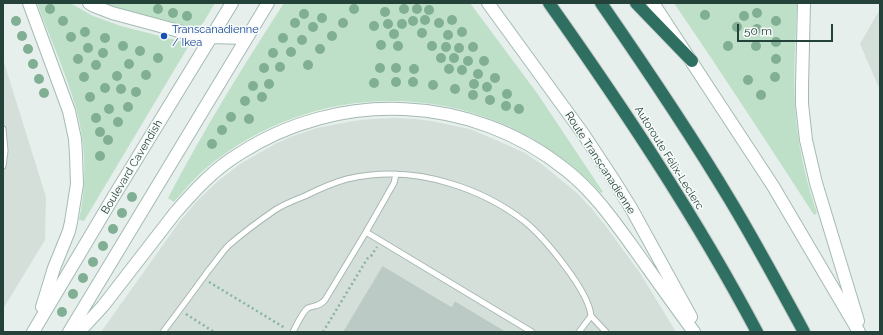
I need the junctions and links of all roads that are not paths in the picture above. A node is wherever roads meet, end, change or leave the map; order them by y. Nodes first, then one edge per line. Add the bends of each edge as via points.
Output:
1 (29, 3) edge
2 (89, 3) edge
3 (232, 3) edge
4 (268, 3) edge
5 (488, 3) edge
6 (550, 3) edge
7 (601, 3) edge
8 (636, 3) edge
9 (653, 3) edge
10 (804, 3) edge
11 (210, 37) junction
12 (246, 38) junction
13 (692, 62) junction
14 (3, 128) edge
15 (3, 166) edge
16 (396, 174) junction
17 (366, 232) junction
18 (591, 316) junction
19 (34, 329) edge
20 (290, 331) edge
21 (69, 332) edge
22 (80, 332) edge
23 (163, 332) edge
24 (532, 332) edge
25 (579, 332) edge
26 (606, 332) edge
27 (694, 332) edge
28 (699, 332) edge
29 (757, 332) edge
30 (804, 332) edge
31 (860, 332) edge

1 - 19 main road via 69,111 75,139 77,171 69,231
2 - 11 main road via 131,19
3 - 11 main road, Boulevard Cavendish
4 - 12 main road
5 - 28 main road, Route Transcanadienne via 613,179
6 - 29 highway, Autoroute Félix-Leclerc via 664,173
7 - 30 highway via 672,107 722,188
8 - 13 highway
9 - 13 main road
10 - 31 main road via 802,104 806,140 816,183
11 - 12 main road
11 - 19 main road, Boulevard Cavendish
12 - 21 main road
13 - 31 main road via 773,186
14 - 15 lane
16 - 17 lane via 394,183
16 - 18 lane via 427,177 468,189 503,206 530,226 559,258 588,302
16 - 23 lane via 346,179 276,210 228,246
17 - 20 lane via 325,300 319,306 305,310
17 - 24 lane
18 - 25 lane
18 - 26 lane
22 - 27 main road via 187,199 238,154 270,136 307,122 348,112 388,108 442,113 479,122 532,146 566,170 607,211

